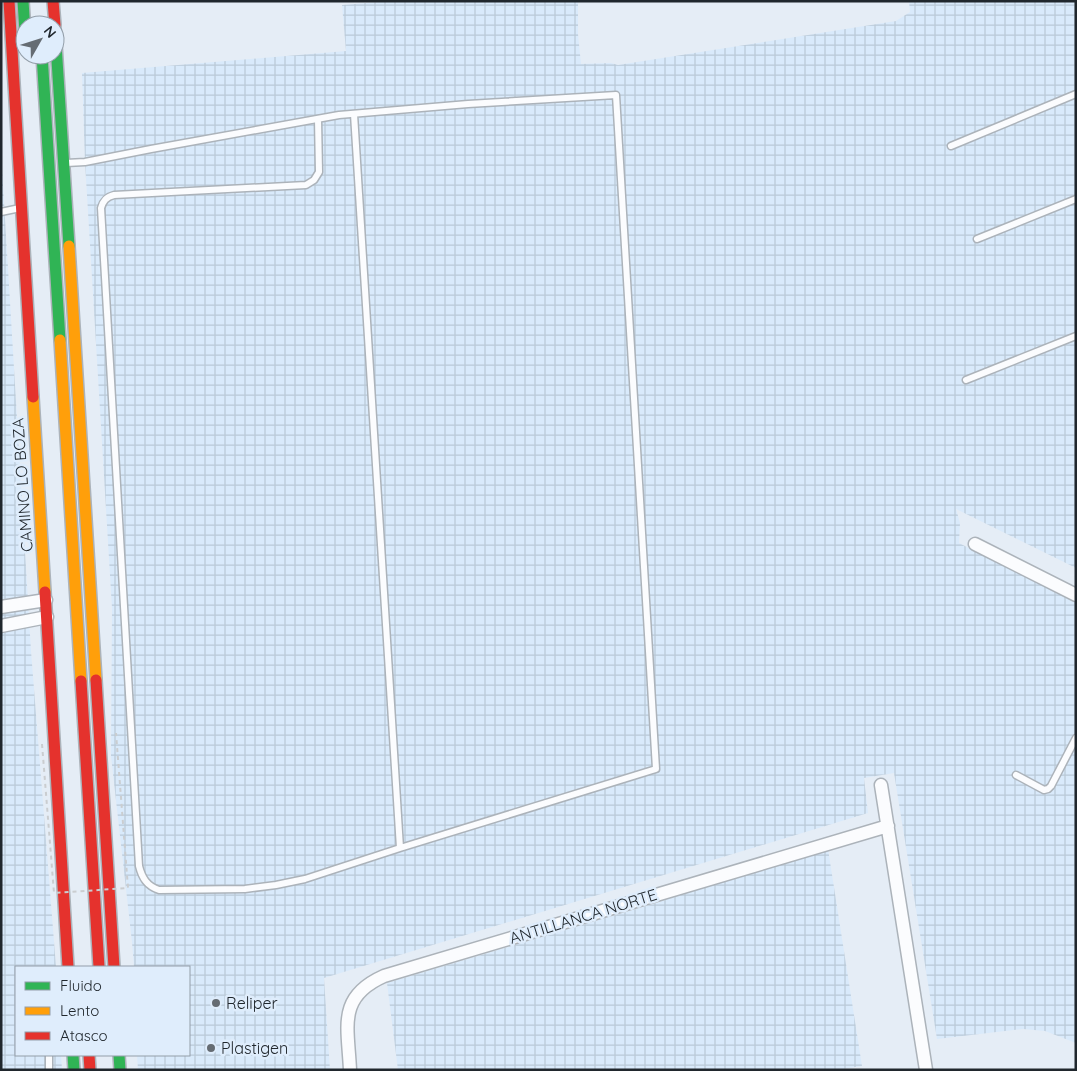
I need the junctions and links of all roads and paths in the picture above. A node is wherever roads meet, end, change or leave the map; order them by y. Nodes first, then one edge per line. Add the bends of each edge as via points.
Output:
1 (9, 1) edge
2 (23, 1) edge
3 (53, 1) edge
4 (24, 15) edge
5 (54, 15) edge
6 (43, 65) edge
7 (57, 65) edge
8 (1076, 94) edge
9 (354, 114) junction
10 (318, 119) junction
11 (951, 146) dead end
12 (63, 163) junction
13 (1076, 199) edge
14 (21, 208) junction
15 (1, 212) edge
16 (977, 239) dead end
17 (1076, 336) edge
18 (966, 380) dead end
19 (975, 544) dead end
20 (1076, 595) edge
21 (46, 600) junction
22 (1, 607) edge
23 (46, 617) junction
24 (1, 626) edge
25 (116, 734) dead end
26 (1076, 738) edge
27 (42, 744) dead end
28 (1016, 775) dead end
29 (881, 785) dead end
30 (888, 826) junction
31 (400, 848) junction
32 (68, 966) edge
33 (99, 966) edge
34 (114, 966) edge
35 (49, 1056) edge
36 (73, 1056) edge
37 (89, 1056) edge
38 (119, 1056) edge
39 (49, 1070) edge
40 (74, 1070) edge
41 (90, 1070) edge
42 (120, 1070) edge
43 (350, 1070) edge
44 (926, 1070) edge

1 - 14 main road, CAMINO LO BOZA
2 - 4 main road
3 - 5 main road
6 - 33 main road
7 - 12 main road
8 - 11 lane
9 - 10 lane
9 - 31 lane
9 - 31 lane via 616,96 656,769
10 - 12 lane via 85,162
10 - 31 lane via 319,172 306,185 114,195 107,198 101,208 139,866 147,883 159,890 252,888 305,879
12 - 34 main road
13 - 16 lane
14 - 15 lane
14 - 21 main road, CAMINO LO BOZA
17 - 18 lane
19 - 20 street
21 - 22 street
21 - 23 main road, CAMINO LO BOZA
23 - 24 street
23 - 32 main road, CAMINO LO BOZA
25 - 27 path, bridge via 128,888 54,893
26 - 28 lane via 1048,789 1044,790
29 - 30 street
30 - 43 street, ANTILLANCA NORTE via 375,980 359,992 349,1010
30 - 44 street
35 - 39 lane
36 - 40 main road
37 - 41 main road
38 - 42 main road

